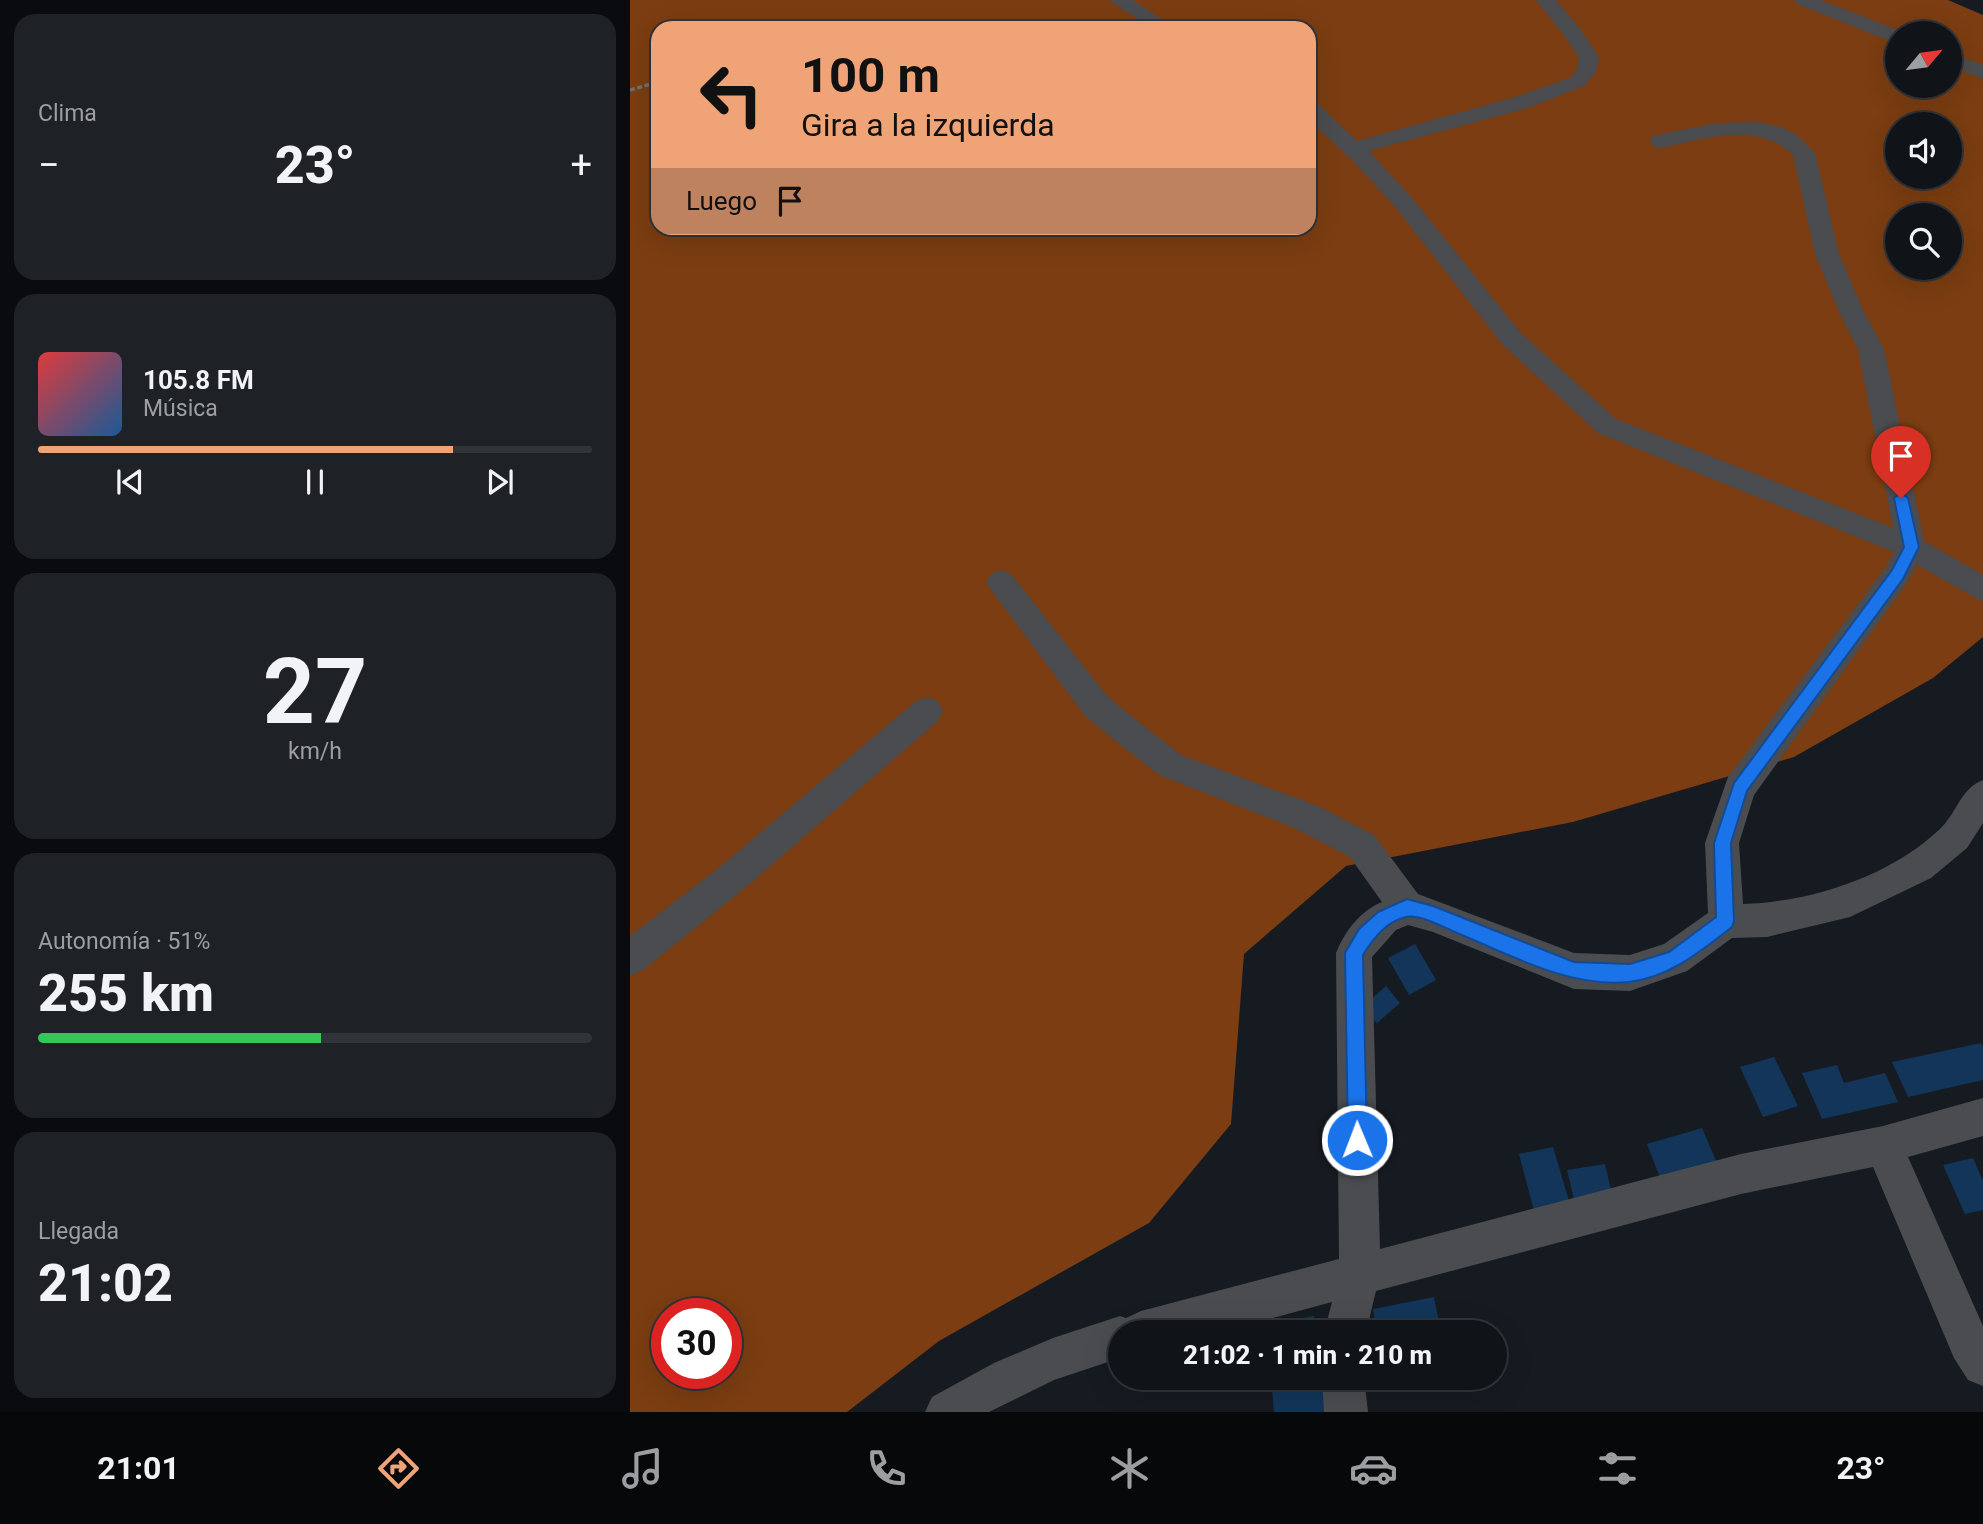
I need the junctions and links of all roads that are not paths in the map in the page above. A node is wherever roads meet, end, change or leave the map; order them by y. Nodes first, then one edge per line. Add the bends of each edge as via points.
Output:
1 (1119, 0) edge
2 (1546, 0) edge
3 (1804, 0) edge
4 (1857, 0) edge
5 (1838, 12) junction
6 (1154, 21) edge
7 (1885, 32) edge
8 (1962, 64) edge
9 (1983, 73) edge
10 (1316, 115) edge
11 (1661, 141) dead end
12 (1353, 149) junction
13 (1911, 547) junction
14 (1001, 582) dead end
15 (1983, 590) edge
16 (927, 711) dead end
17 (1983, 795) edge
18 (1407, 908) junction
19 (1726, 921) junction
20 (630, 958) edge
21 (1983, 1117) edge
22 (1883, 1145) junction
23 (1360, 1273) junction
24 (1186, 1320) edge
25 (1348, 1320) edge
26 (1108, 1340) edge
27 (1983, 1365) edge
28 (1344, 1390) edge
29 (947, 1412) edge
30 (1346, 1412) edge

1 - 6 street
2 - 12 street via 1589,58 1586,72 1577,82 1520,103
3 - 5 street
4 - 5 street
5 - 7 street
8 - 9 street
10 - 12 street
11 - 13 street via 1763,128 1796,143 1804,153 1827,254 1871,349
12 - 13 street via 1404,203 1511,338 1608,426
13 - 15 street
13 - 19 street via 1897,575 1740,788 1723,843
14 - 18 street via 1096,706 1129,733 1170,765 1306,817 1362,846
16 - 20 street via 733,877
17 - 19 street via 1955,837 1919,867 1850,900 1767,920
18 - 19 street via 1574,971 1630,973 1674,960
18 - 23 street via 1384,918 1354,953
21 - 22 street
22 - 23 street via 1741,1174
22 - 27 street via 1969,1343
23 - 24 street
23 - 25 street
26 - 29 street via 1076,1349
28 - 30 street

